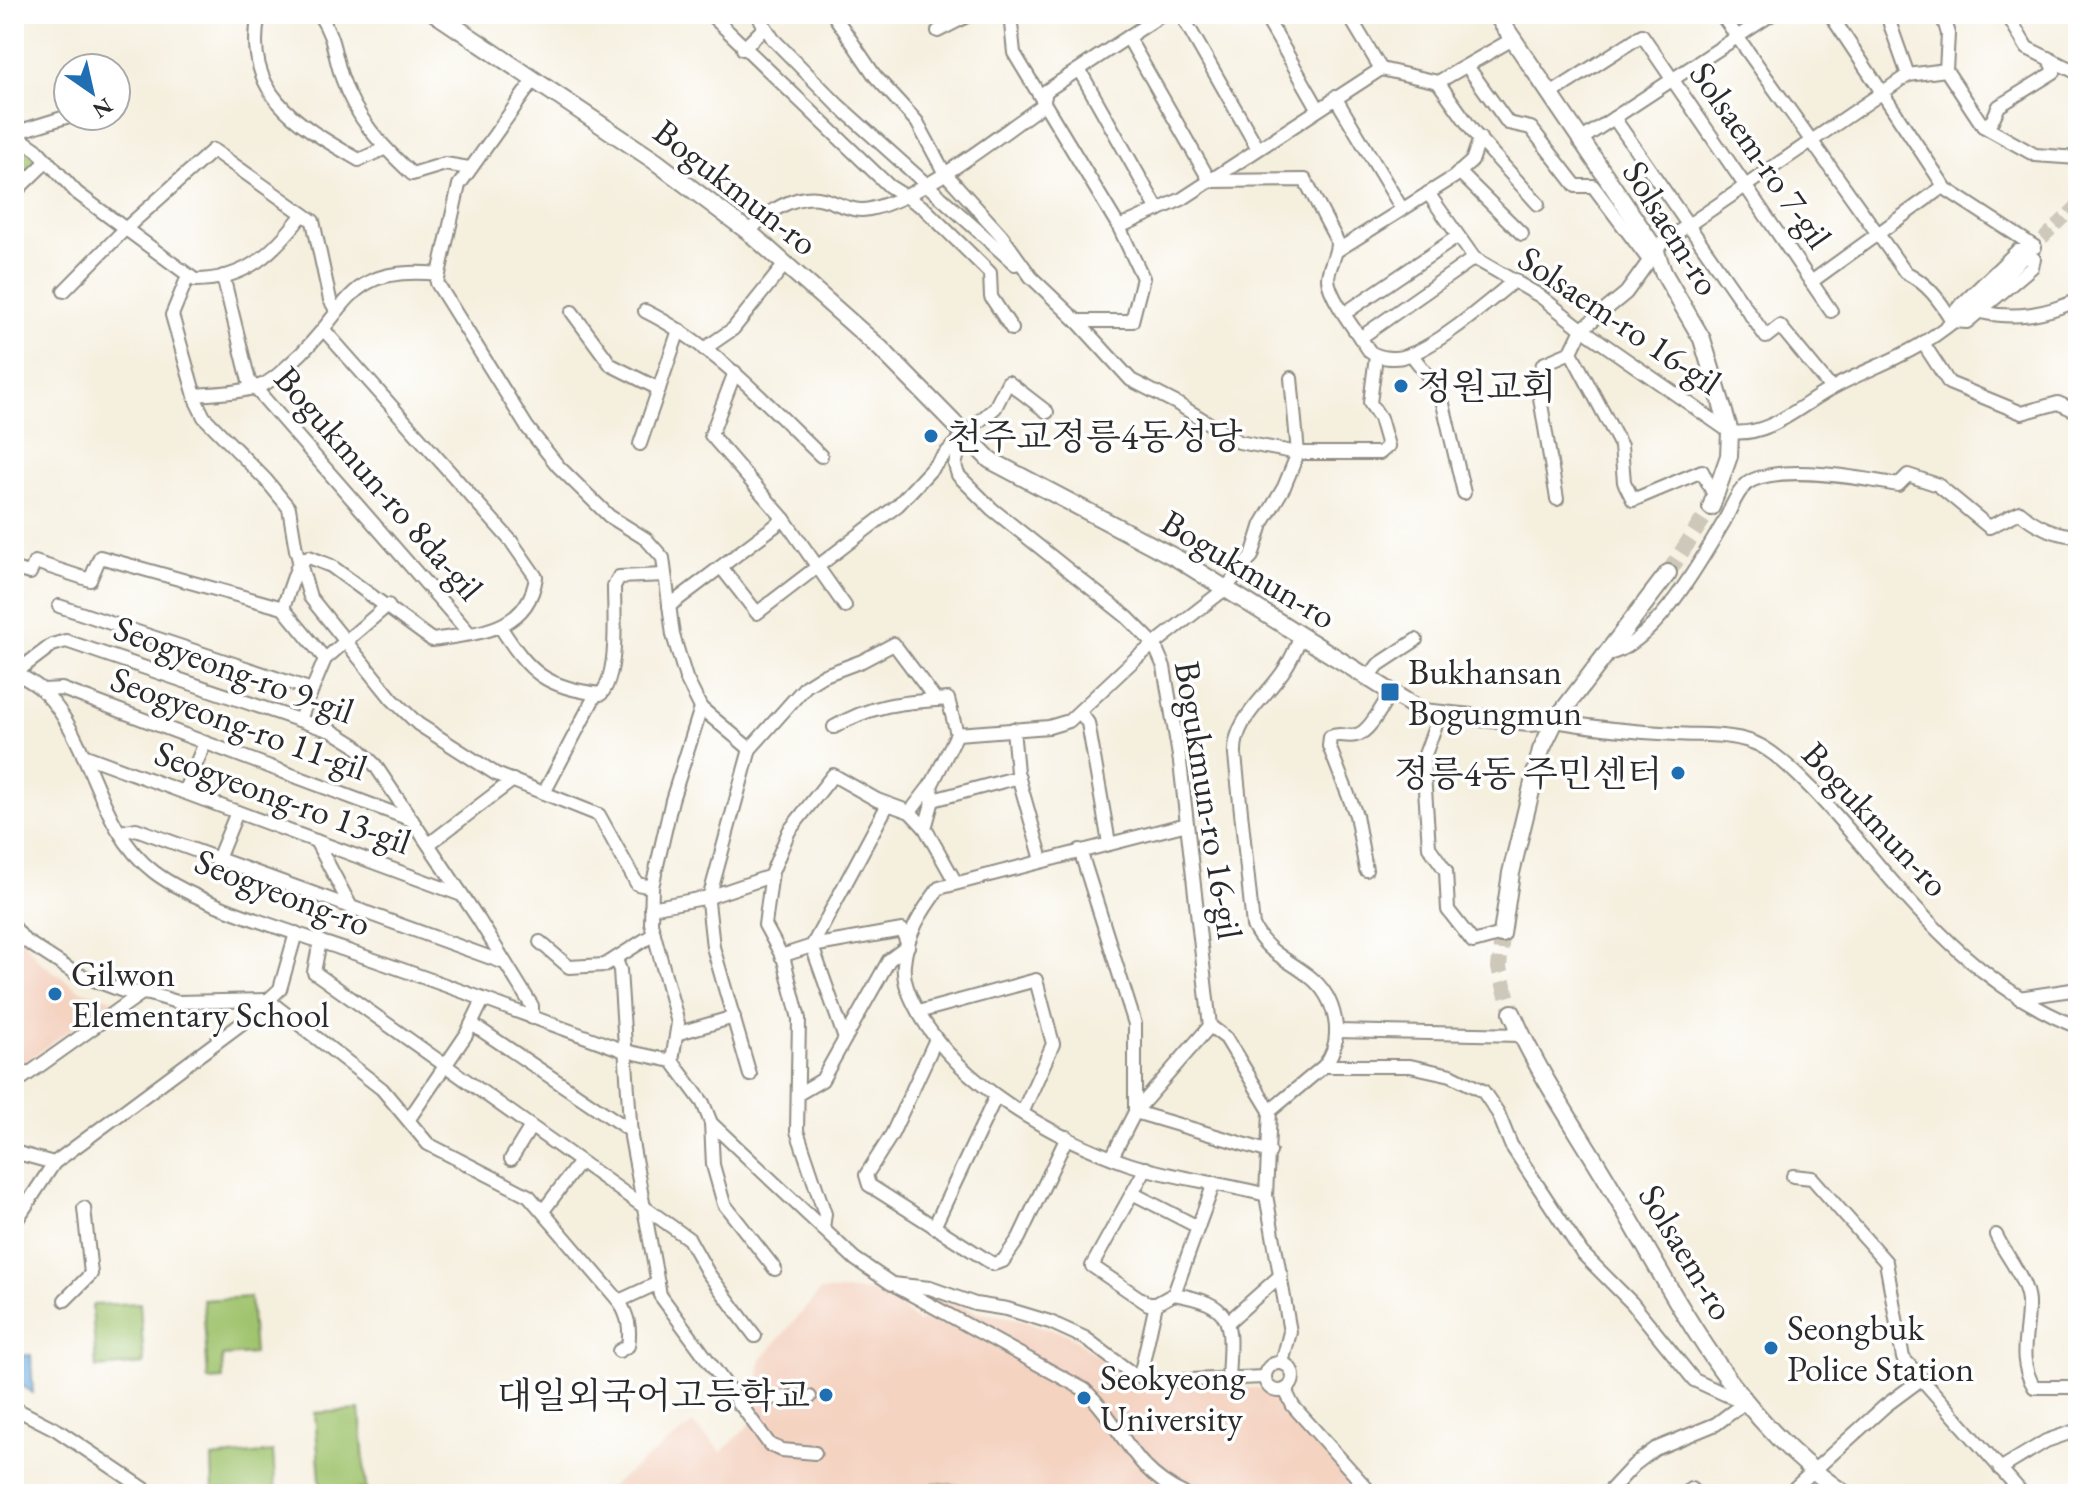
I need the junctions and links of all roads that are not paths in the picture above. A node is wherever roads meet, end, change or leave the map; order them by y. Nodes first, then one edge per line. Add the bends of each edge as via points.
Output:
1 (259, 14) edge
2 (319, 14) edge
3 (436, 14) edge
4 (710, 14) edge
5 (757, 14) edge
6 (833, 14) edge
7 (971, 14) edge
8 (1010, 14) edge
9 (1163, 14) edge
10 (1181, 14) edge
11 (1264, 14) edge
12 (1348, 14) edge
13 (1496, 14) edge
14 (1721, 14) edge
15 (1772, 14) edge
16 (1830, 14) edge
17 (1891, 14) edge
18 (1942, 14) edge
19 (2007, 14) edge
20 (948, 19) edge
21 (764, 28) junction
22 (938, 31) dead end
23 (1738, 37) junction
24 (1511, 40) junction
25 (1130, 41) dead end
26 (743, 49) junction
27 (2049, 58) junction
28 (1467, 66) junction
29 (1381, 69) junction
30 (1946, 70) junction
31 (1081, 73) dead end
32 (2078, 73) edge
33 (1908, 75) junction
34 (533, 81) junction
35 (1673, 81) junction
36 (1438, 82) junction
37 (1881, 94) junction
38 (1549, 95) junction
39 (1335, 97) junction
40 (1043, 105) junction
41 (1318, 108) junction
42 (1614, 118) junction
43 (52, 122) edge
44 (1983, 126) junction
45 (14, 134) edge
46 (1480, 138) junction
47 (1809, 139) junction
48 (1579, 141) junction
49 (1257, 147) junction
50 (384, 149) junction
51 (2078, 158) edge
52 (47, 161) junction
53 (469, 168) junction
54 (944, 172) junction
55 (1459, 172) junction
56 (1210, 181) junction
57 (925, 185) junction
58 (1746, 185) junction
59 (1944, 186) junction
60 (14, 193) edge
61 (1428, 193) junction
62 (902, 197) junction
63 (1538, 204) dead end
64 (1402, 209) junction
65 (1158, 210) junction
66 (303, 214) junction
67 (1687, 225) junction
68 (1119, 227) junction
69 (124, 230) junction
70 (749, 232) junction
71 (1877, 232) junction
72 (1522, 234) dead end
73 (1457, 237) junction
74 (1338, 250) junction
75 (2031, 251) junction
76 (1651, 254) junction
77 (1474, 258) junction
78 (786, 263) junction
79 (439, 274) junction
80 (188, 276) junction
81 (223, 276) junction
82 (1031, 277) junction
83 (1515, 280) junction
84 (1811, 282) junction
85 (64, 291) dead end
86 (2078, 300) edge
87 (336, 310) junction
88 (645, 311) dead end
89 (1831, 311) dead end
90 (572, 312) dead end
91 (1981, 312) junction
92 (1345, 313) junction
93 (1077, 321) junction
94 (1952, 321) junction
95 (1012, 329) dead end
96 (1582, 329) junction
97 (324, 330) junction
98 (679, 330) junction
99 (1360, 338) junction
100 (1923, 343) junction
101 (704, 349) junction
102 (1571, 352) junction
103 (1411, 354) junction
104 (1376, 356) junction
105 (735, 372) junction
106 (1291, 378) dead end
107 (254, 387) junction
108 (1831, 388) junction
109 (659, 389) junction
110 (195, 395) junction
111 (1047, 412) dead end
112 (2078, 412) edge
113 (1730, 432) junction
114 (963, 435) junction
115 (640, 444) dead end
116 (1297, 454) junction
117 (821, 456) dead end
118 (1464, 493) dead end
119 (1557, 499) dead end
120 (1713, 502) joint
121 (784, 519) junction
122 (2078, 536) edge
123 (299, 562) junction
124 (721, 567) junction
125 (817, 568) junction
126 (14, 569) edge
127 (1668, 573) tunnel mouth
128 (665, 575) junction
129 (1225, 589) junction
130 (388, 605) junction
131 (59, 606) dead end
132 (669, 606) junction
133 (845, 606) dead end
134 (283, 608) junction
135 (501, 628) junction
136 (470, 634) junction
137 (345, 638) junction
138 (1300, 638) junction
139 (1416, 640) dead end
140 (1154, 644) junction
141 (1607, 654) junction
142 (325, 659) junction
143 (15, 673) edge
144 (1368, 679) junction
145 (43, 690) junction
146 (312, 690) junction
147 (596, 694) junction
148 (1390, 694) junction
149 (936, 700) junction
150 (701, 708) junction
151 (1080, 712) junction
152 (1439, 716) junction
153 (300, 719) junction
154 (1555, 721) junction
155 (834, 727) dead end
156 (1013, 729) junction
157 (957, 734) junction
158 (205, 743) junction
159 (750, 749) junction
160 (83, 755) junction
161 (1019, 777) junction
162 (513, 780) junction
163 (931, 784) junction
164 (545, 791) junction
165 (184, 792) junction
166 (933, 800) junction
167 (888, 804) junction
168 (237, 812) junction
169 (910, 812) junction
170 (412, 820) junction
171 (1187, 824) junction
172 (925, 828) junction
173 (121, 832) junction
174 (316, 841) junction
175 (1109, 843) junction
176 (429, 844) junction
177 (1080, 850) junction
178 (218, 859) junction
179 (1042, 860) junction
180 (1366, 870) dead end
181 (771, 876) junction
182 (956, 883) junction
183 (652, 887) junction
184 (462, 895) junction
185 (709, 897) junction
186 (351, 907) junction
187 (651, 908) junction
188 (14, 927) edge
189 (296, 933) junction
190 (654, 934) junction
191 (1502, 934) joint
192 (320, 941) junction
193 (540, 942) dead end
194 (812, 946) junction
195 (908, 946) junction
196 (781, 956) junction
197 (616, 960) junction
198 (505, 963) junction
199 (2078, 989) edge
200 (142, 993) junction
201 (2019, 998) junction
202 (268, 1000) junction
203 (483, 1000) junction
204 (918, 1012) junction
205 (1512, 1013) tunnel mouth
206 (734, 1017) junction
207 (532, 1018) junction
208 (472, 1024) junction
209 (1210, 1026) junction
210 (2078, 1027) edge
211 (1336, 1031) junction
212 (679, 1033) junction
213 (1521, 1035) junction
214 (845, 1039) junction
215 (936, 1039) junction
216 (625, 1051) junction
217 (672, 1061) junction
218 (1324, 1066) junction
219 (444, 1067) junction
220 (750, 1075) dead end
221 (14, 1084) edge
222 (798, 1094) junction
223 (996, 1096) junction
224 (1023, 1111) junction
225 (1270, 1111) junction
226 (1135, 1112) junction
227 (409, 1119) junction
228 (711, 1123) junction
229 (530, 1128) junction
230 (631, 1131) junction
231 (1067, 1137) junction
232 (14, 1152) edge
233 (1270, 1152) junction
234 (1112, 1157) junction
235 (511, 1159) dead end
236 (54, 1163) junction
237 (579, 1163) junction
238 (1146, 1168) junction
239 (1793, 1176) dead end
240 (1214, 1183) junction
241 (1132, 1193) junction
242 (1266, 1195) junction
243 (84, 1208) dead end
244 (645, 1210) junction
245 (543, 1211) junction
246 (14, 1224) edge
247 (934, 1227) junction
248 (1198, 1227) junction
249 (823, 1228) junction
250 (1996, 1235) dead end
251 (775, 1269) dead end
252 (1281, 1275) junction
253 (658, 1283) junction
254 (892, 1284) junction
255 (1174, 1294) junction
256 (65, 1300) dead end
257 (619, 1301) junction
258 (1156, 1304) junction
259 (1227, 1323) junction
260 (755, 1336) dead end
261 (619, 1351) dead end
262 (1282, 1363) junction
263 (1140, 1376) junction
264 (1265, 1377) junction
265 (1228, 1379) junction
266 (1920, 1380) junction
267 (2078, 1387) edge
268 (1285, 1390) junction
269 (810, 1397) dead end
270 (1744, 1403) junction
271 (738, 1404) junction
272 (14, 1408) edge
273 (2078, 1430) edge
274 (815, 1453) dead end
275 (2000, 1469) junction
276 (1814, 1473) junction
277 (152, 1494) edge
278 (1184, 1494) edge
279 (1372, 1494) edge
280 (1607, 1494) edge
281 (1686, 1494) edge
282 (1696, 1494) edge
283 (1788, 1494) edge
284 (1845, 1494) edge
285 (2023, 1494) edge

1 - 50 street via 254,36 258,62 276,104 359,160
2 - 50 street via 333,35 353,105
3 - 34 main road, Bogukmun-ro
4 - 26 street
5 - 21 street
6 - 54 street via 875,76 917,122
7 - 20 street
8 - 40 street via 1014,53
9 - 40 street via 1046,91
10 - 49 street
11 - 41 street
12 - 29 street
13 - 24 main road, Solsaem-ro
14 - 23 street
15 - 23 street
16 - 37 street
17 - 33 street
18 - 30 street via 1948,34
19 - 27 street via 2027,48
20 - 22 street
21 - 26 street
21 - 57 street
23 - 35 street
23 - 47 street
24 - 28 street
24 - 38 main road, Solsaem-ro
25 - 56 street
26 - 62 street
27 - 32 street
27 - 44 street via 2054,72 1999,106
28 - 36 street
28 - 76 street via 1508,123 1531,128 1576,186 1593,186
29 - 36 street
29 - 39 street
30 - 33 street
30 - 44 street
31 - 65 street
33 - 37 street
34 - 53 street
34 - 70 main road, Bogukmun-ro via 655,161
35 - 38 street, Solsaem-ro 7-gil via 1642,35
35 - 42 street
35 - 58 street, Solsaem-ro 7-gil
36 - 46 street
37 - 47 street
37 - 59 street
38 - 48 main road, Solsaem-ro
39 - 41 street
39 - 64 street
40 - 54 street
40 - 68 street
41 - 49 street
42 - 48 street
42 - 67 street
43 - 45 street
44 - 51 street via 2035,155
45 - 52 street
46 - 55 street via 1472,161
46 - 63 street
47 - 58 street
47 - 71 street
48 - 76 main road, Solsaem-ro
49 - 56 street
50 - 53 street via 412,174 445,164
52 - 60 street
52 - 69 street
53 - 79 street via 459,185
54 - 57 street
54 - 82 street
55 - 61 street
55 - 72 street
56 - 65 street
56 - 74 street via 1305,180 1333,228
57 - 62 street
57 - 82 street
58 - 67 street
58 - 84 street, Solsaem-ro 7-gil
59 - 71 street, Solsaem-ro 7-gil
59 - 75 street
61 - 64 street
61 - 73 street, Solsaem-ro 16-gil
62 - 70 street via 859,210 808,198 763,214
62 - 95 street via 924,208 990,273 991,297
64 - 74 street
65 - 68 street
66 - 69 street via 213,150
66 - 81 street via 269,256
66 - 87 street via 317,227
67 - 76 street
67 - 108 street via 1766,337 1780,326
68 - 93 street via 1143,278 1140,304 1132,321
69 - 80 street
69 - 85 street
70 - 78 main road, Bogukmun-ro
71 - 84 street, Solsaem-ro 7-gil
71 - 94 street via 1905,272 1920,280
73 - 77 street, Solsaem-ro 16-gil
73 - 92 street
74 - 92 street via 1328,276 1330,290
75 - 91 street via 2032,267
75 - 94 street
76 - 96 street via 1626,293
76 - 113 main road, Solsaem-ro via 1702,339
77 - 83 street, Solsaem-ro 16-gil
77 - 99 street, Solsaem-ro 16-gil
78 - 101 street via 733,329
78 - 114 main road, Bogukmun-ro via 881,349
79 - 87 street via 386,274 362,283
79 - 128 street via 439,292 527,427 593,502 656,547
80 - 81 street
80 - 110 street via 172,315
81 - 107 street, Bogukmun-ro 8da-gil
82 - 93 street
83 - 96 street, Solsaem-ro 16-gil
83 - 103 street
84 - 89 street, Solsaem-ro 7-gil
86 - 91 street via 2052,311 2006,317
87 - 97 street
88 - 98 street
90 - 109 street via 611,365
91 - 94 street via 1967,322
92 - 99 street
93 - 116 street via 1131,380 1239,442
94 - 100 street
96 - 102 street
96 - 113 street, Solsaem-ro 16-gil
97 - 107 street via 272,379
97 - 135 street via 481,505 536,577 520,615
98 - 101 street
98 - 109 street
99 - 104 street
100 - 108 street
100 - 112 street via 1949,383 2022,413 2058,403
101 - 105 street
102 - 119 street via 1543,364 1537,380
102 - 120 street, Solsaem-ro via 1621,446 1624,482 1633,500 1702,471
103 - 104 street
103 - 118 street via 1440,391
104 - 116 street via 1370,403 1388,446 1380,453
105 - 117 street
105 - 121 street via 711,435
106 - 116 street
107 - 110 street
107 - 136 street, Bogukmun-ro 8da-gil
108 - 113 street via 1763,430
109 - 115 street
110 - 123 street via 204,417 289,508
111 - 114 street via 1008,382 995,408
113 - 120 main road, Solsaem-ro via 1729,456
114 - 125 street via 898,505
114 - 129 main road, Bogukmun-ro via 1000,466
114 - 140 street, Bogukmun-ro 16-gil via 955,465 958,475
116 - 129 street via 1252,556
121 - 124 street
121 - 125 street
122 - 141 street via 2032,523 2020,512 1989,527 1938,485 1908,475 1898,485 1835,474 1762,478 1742,488 1678,592 1643,636 1623,651
123 - 130 street via 309,557 331,566
123 - 134 street
123 - 137 street via 310,597
124 - 125 street via 757,613
124 - 132 street
125 - 133 street
126 - 134 street via 30,573 35,562 90,580 100,557
127 - 141 main road
128 - 132 street
128 - 147 street via 619,577 614,586 612,661 606,688
129 - 138 main road, Bogukmun-ro
129 - 140 street
130 - 136 street via 432,640
130 - 137 street
131 - 146 street
132 - 150 street via 681,662
134 - 142 street
135 - 136 street
135 - 147 street, Bogukmun-ro 8da-gil via 533,673
137 - 142 street
137 - 162 street via 418,724
138 - 144 main road, Bogukmun-ro
138 - 211 street via 1285,669 1234,739 1241,840 1253,926 1263,945 1327,995
139 - 144 street via 1378,665
140 - 151 street
140 - 171 street, Bogukmun-ro 16-gil via 1164,667
141 - 154 main road
142 - 146 street
143 - 145 street, Seogyeong-ro
143 - 153 street, Seogyeong-ro 9-gil via 52,645 66,641
144 - 148 main road, Bogukmun-ro
145 - 158 street, Seogyeong-ro 11-gil via 62,689
145 - 160 street, Seogyeong-ro via 70,726
146 - 153 street
147 - 164 street
148 - 152 main road, Bogukmun-ro
148 - 180 street via 1361,734 1330,737 1356,815
149 - 155 street via 863,710
149 - 157 street via 948,699
149 - 159 street via 894,644 806,686
150 - 159 street
150 - 183 street
151 - 156 street via 1049,727
151 - 175 street via 1088,723
152 - 154 main road, Bogukmun-ro
152 - 191 street via 1423,760 1429,847 1446,871 1448,910 1454,922 1473,942
153 - 170 street, Seogyeong-ro 9-gil via 355,745
154 - 191 main road via 1538,762
154 - 201 street, Bogukmun-ro via 1723,736 1760,746 1832,811 1947,941
156 - 157 street
156 - 161 street
157 - 163 street
158 - 165 street
158 - 170 street, Seogyeong-ro 11-gil
159 - 185 street
160 - 165 street, Seogyeong-ro 13-gil
160 - 173 street, Seogyeong-ro
161 - 166 street
161 - 179 street
162 - 164 street
162 - 176 street
163 - 166 street
163 - 169 street
164 - 183 street via 599,815 637,884
165 - 168 street, Seogyeong-ro 13-gil
166 - 172 street
167 - 169 street
167 - 181 street via 833,775 789,831
167 - 194 street
168 - 174 street, Seogyeong-ro 13-gil
168 - 178 street
169 - 172 street
170 - 176 street, Seogyeong-ro 9-gil
171 - 175 street
171 - 209 street, Bogukmun-ro 16-gil
172 - 182 street
173 - 178 street via 136,829
173 - 189 street, Seogyeong-ro via 154,872 207,900
174 - 184 street, Seogyeong-ro 13-gil
174 - 186 street
175 - 177 street
176 - 184 street, Seogyeong-ro 9-gil
177 - 179 street
177 - 226 street via 1135,1024
178 - 186 street
179 - 182 street
181 - 185 street
181 - 196 street via 765,925
182 - 195 street via 939,888 915,922
183 - 187 street
184 - 198 street, Seogyeong-ro 9-gil
185 - 187 street
185 - 206 street via 713,947
186 - 198 street
187 - 190 street
188 - 200 street via 24,940 75,973
189 - 192 street, Seogyeong-ro
189 - 202 street via 280,989
190 - 197 street
190 - 212 street
192 - 203 street, Seogyeong-ro
192 - 219 street via 314,972
193 - 197 street via 569,967
194 - 195 street via 902,930
194 - 196 street
194 - 214 street
195 - 204 street via 903,966
195 - 214 street via 889,960
196 - 222 street via 799,1019
197 - 216 street
198 - 207 street, Seogyeong-ro 9-gil via 532,1006
199 - 201 street
200 - 202 street via 177,1002
200 - 221 street
201 - 210 street, Bogukmun-ro
202 - 227 street via 382,1089
202 - 236 street
203 - 207 street, Seogyeong-ro
203 - 208 street
204 - 215 street
204 - 224 street via 1036,980 1053,1044
205 - 213 main road, Solsaem-ro
206 - 212 street
206 - 220 street
207 - 216 street, Seogyeong-ro
208 - 219 street
208 - 230 street
209 - 225 street via 1226,1038
209 - 226 street
211 - 213 street
211 - 218 street via 1336,1052
212 - 217 street
213 - 270 main road, Solsaem-ro via 1690,1323
214 - 222 street via 822,1080
215 - 223 street via 954,1062
215 - 247 street via 892,1134 866,1175 869,1185
216 - 217 street, Seogyeong-ro
216 - 230 street
217 - 228 street
218 - 225 street
218 - 270 street via 1410,1066 1451,1075 1483,1091 1511,1145 1582,1253 1632,1303 1694,1380
219 - 227 street
219 - 229 street
222 - 249 street via 797,1131 825,1214
223 - 224 street
223 - 247 street
224 - 231 street
225 - 233 street
226 - 233 street
226 - 234 street
227 - 245 street via 428,1144 513,1185
228 - 249 street
228 - 251 street via 713,1165 724,1204
229 - 235 street
229 - 237 street
230 - 244 street
231 - 234 street
231 - 247 street via 1003,1261 993,1264
232 - 236 street
233 - 242 street
234 - 238 street
236 - 246 street
237 - 244 street
237 - 245 street
238 - 240 street
238 - 241 street
239 - 266 street via 1812,1178 1886,1262 1903,1358
240 - 242 street
240 - 248 street
241 - 248 street
241 - 258 street via 1092,1266 1148,1304
242 - 252 street
243 - 256 street via 91,1274
244 - 253 street
244 - 260 street via 689,1239
245 - 257 street
248 - 255 street
249 - 254 street
250 - 267 street via 2028,1303 2022,1355 2026,1373 2034,1387
252 - 259 street
252 - 262 street via 1290,1332
253 - 257 street
253 - 271 street via 663,1301
254 - 263 street via 930,1288 1050,1322 1085,1338
254 - 278 street via 1085,1390 1153,1478
255 - 258 street
255 - 259 street via 1207,1300
257 - 261 street via 630,1333 628,1346
258 - 263 street
259 - 265 street
262 - 264 street via 1269,1368
262 - 268 street via 1293,1377
263 - 265 street via 1163,1381
264 - 265 street
264 - 268 street via 1270,1388
266 - 275 street
266 - 276 street
268 - 279 street via 1293,1406
269 - 271 street via 755,1398
270 - 276 main road, Solsaem-ro
270 - 280 street via 1716,1424 1655,1449
271 - 274 street via 770,1445
272 - 277 street via 57,1430
273 - 275 street via 2046,1441
275 - 285 street
276 - 283 street
276 - 284 main road, Solsaem-ro
281 - 282 street via 1691,1489

